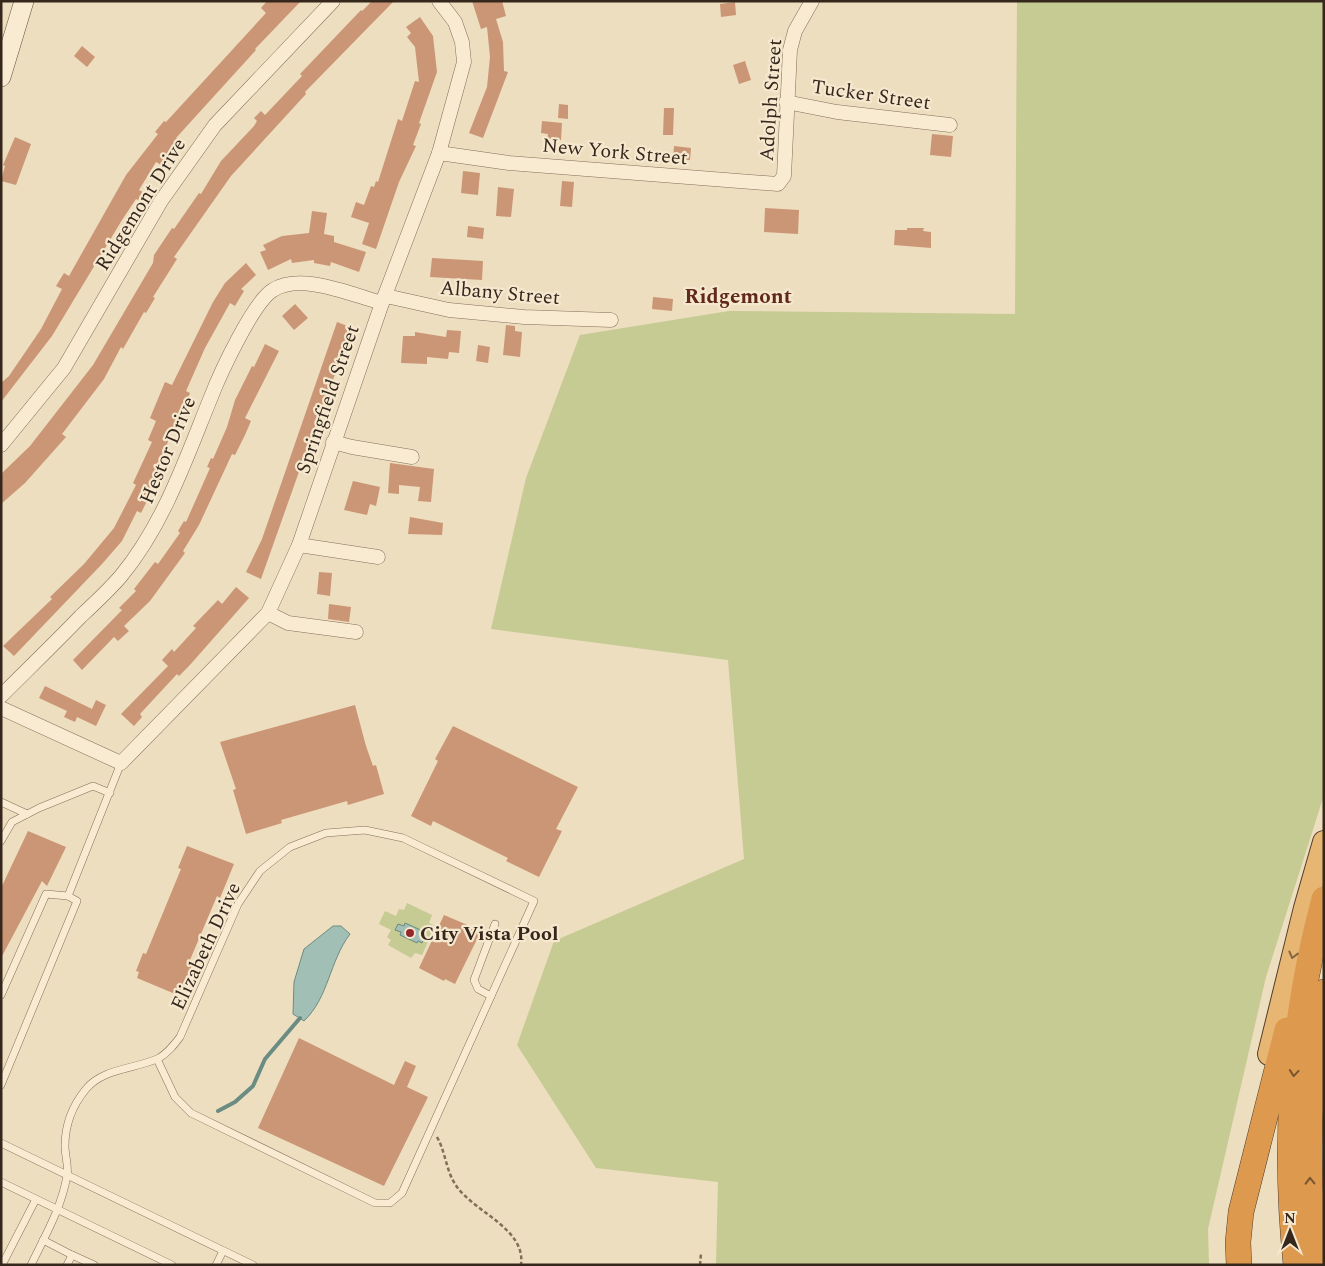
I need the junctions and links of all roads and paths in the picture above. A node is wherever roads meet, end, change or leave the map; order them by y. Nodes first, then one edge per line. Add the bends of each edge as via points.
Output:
1 (24, 1) edge
2 (333, 1) edge
3 (439, 1) edge
4 (812, 1) edge
5 (1, 77) edge
6 (786, 102) junction
7 (950, 124) dead end
8 (439, 153) junction
9 (784, 176) joint
10 (384, 300) junction
11 (611, 320) dead end
12 (333, 442) junction
13 (1, 445) edge
14 (412, 457) dead end
15 (299, 545) junction
16 (378, 557) dead end
17 (268, 613) junction
18 (356, 632) dead end
19 (1, 696) edge
20 (1, 708) edge
21 (121, 763) junction
22 (110, 793) junction
23 (1, 802) edge
24 (27, 814) junction
25 (1, 841) edge
26 (1324, 842) edge
27 (68, 896) junction
28 (1324, 898) edge
29 (495, 924) dead end
30 (1310, 956) junction
31 (1324, 992) edge
32 (1, 995) edge
33 (491, 996) junction
34 (157, 1059) junction
35 (1, 1085) edge
36 (430, 1131) junction
37 (1, 1143) edge
38 (67, 1174) junction
39 (1, 1182) edge
40 (36, 1199) junction
41 (58, 1210) junction
42 (43, 1240) junction
43 (223, 1251) junction
44 (701, 1253) dead end
45 (72, 1255) junction
46 (1230, 1257) edge
47 (2, 1265) edge
48 (31, 1265) edge
49 (67, 1265) edge
50 (94, 1265) edge
51 (172, 1265) edge
52 (216, 1265) edge
53 (253, 1265) edge
54 (521, 1265) edge
55 (700, 1265) edge
56 (1239, 1265) edge
57 (1296, 1265) edge
58 (1316, 1265) edge

1 - 5 main road
2 - 13 street, Ridgemont Drive via 215,125 160,201 64,368
3 - 8 street, Springfield Street via 455,22 464,62
4 - 6 street, Adolph Street via 795,31 790,50
6 - 7 street, Tucker Street via 837,112
6 - 9 street, Adolph Street
8 - 9 street, New York Street via 509,163 773,184 782,181
8 - 10 street, Springfield Street
10 - 11 street, Albany Street via 524,317
10 - 12 street, Springfield Street
10 - 19 street, Hestor Drive via 307,283 288,283 272,291 254,312 218,381 159,520 143,545 121,576
12 - 14 street
12 - 15 street, Springfield Street
15 - 16 street
15 - 17 street, Springfield Street
17 - 18 street via 288,623
17 - 21 street, Springfield Street
20 - 21 street
21 - 22 lane
22 - 24 lane via 93,786
22 - 27 lane
23 - 24 lane
24 - 25 lane via 12,822
26 -> 46 highway via 1241,1171 1232,1211
27 - 32 lane via 46,894
27 - 35 lane via 77,901
28 - 30 highway
29 - 33 lane via 474,980 478,989
30 - 56 highway via 1276,1065 1244,1197 1239,1227
30 -> 57 highway via 1300,1012 1292,1094 1290,1189
58 -> 31 highway via 1310,1142 1315,1059
33 - 34 lane, Elizabeth Drive via 534,901 404,838 365,830 326,833 290,847 260,872 238,904 180,1037
33 - 36 lane
34 - 36 lane via 175,1097 191,1112 375,1203 390,1203 402,1193
34 - 38 lane, Elizabeth Drive via 104,1076 87,1088 74,1106 68,1122 65,1145
36 - 54 path via 442,1146 447,1169 458,1188 513,1235 520,1246
37 - 38 lane
38 - 41 lane, Elizabeth Drive
38 - 43 lane
39 - 40 lane
40 - 41 lane
40 - 47 lane
41 - 42 lane, Elizabeth Drive
41 - 51 lane
42 - 45 lane
42 - 48 lane, Elizabeth Drive
43 - 52 lane
43 - 53 lane
44 - 55 path
45 - 49 lane
45 - 50 lane

